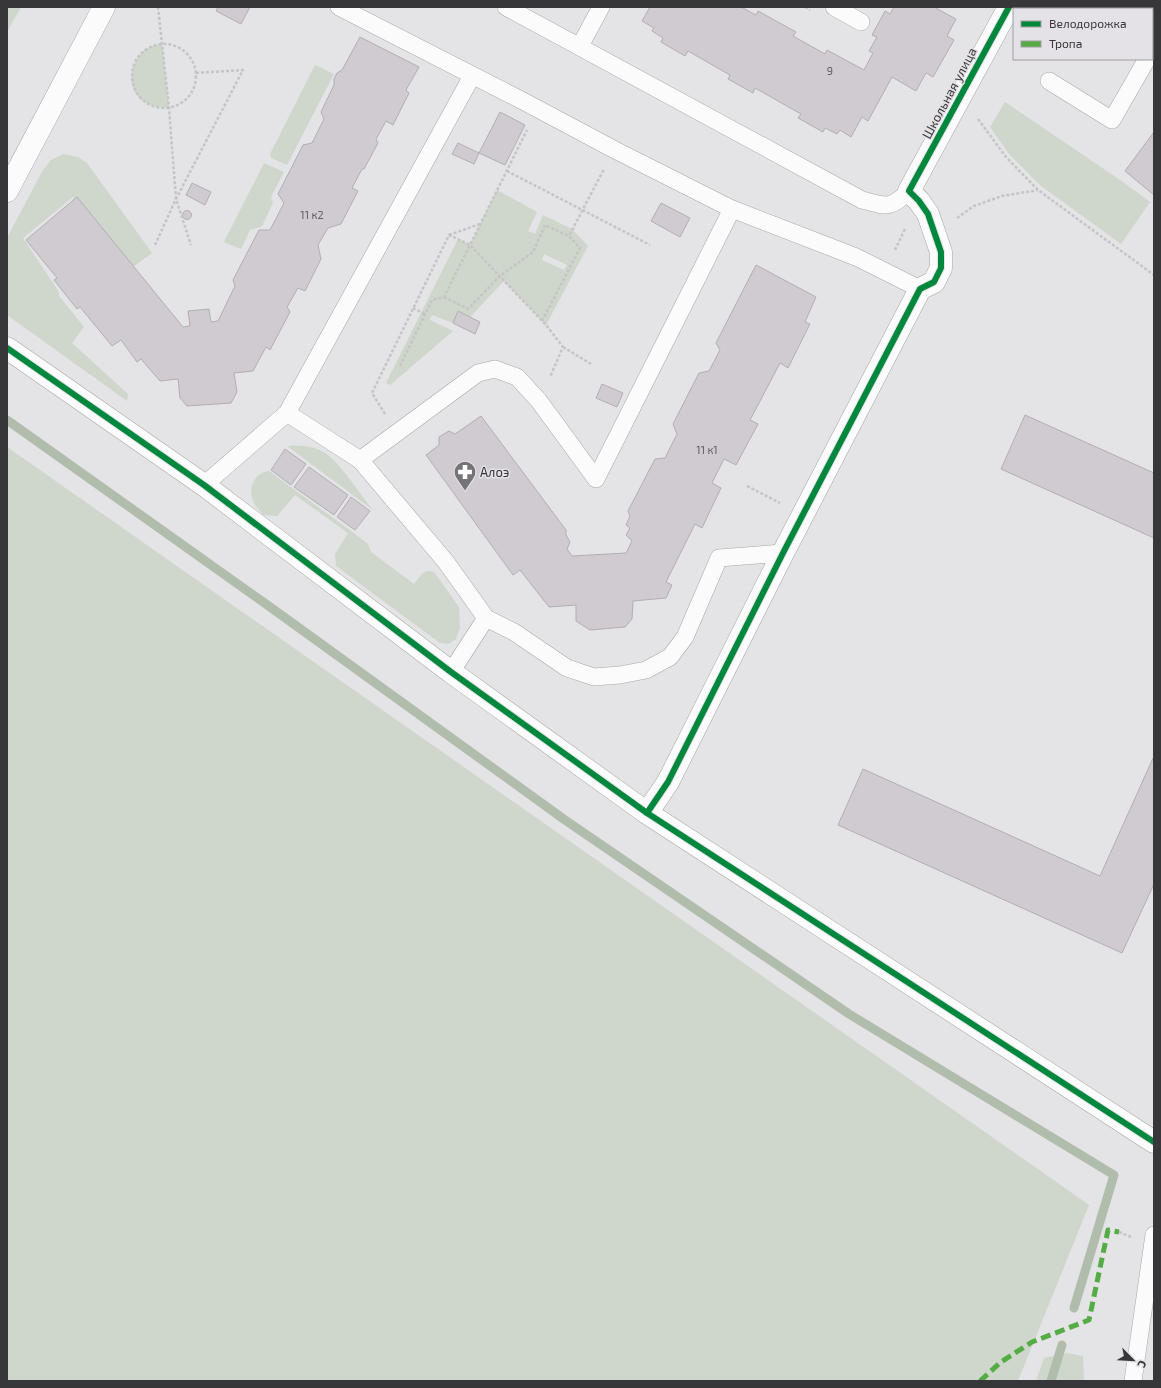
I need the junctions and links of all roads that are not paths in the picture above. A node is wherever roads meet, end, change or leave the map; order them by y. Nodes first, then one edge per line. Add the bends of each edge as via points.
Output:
1 (104, 7) edge
2 (339, 7) edge
3 (506, 7) edge
4 (601, 7) edge
5 (834, 7) edge
6 (1009, 7) edge
7 (861, 22) dead end
8 (580, 46) junction
9 (1146, 60) edge
10 (472, 76) junction
11 (1049, 81) dead end
12 (7, 191) edge
13 (909, 191) junction
14 (732, 209) junction
15 (920, 289) junction
16 (7, 348) edge
17 (287, 413) junction
18 (360, 460) junction
19 (204, 485) junction
20 (783, 553) junction
21 (486, 618) junction
22 (451, 672) junction
23 (647, 813) junction
24 (1154, 1142) edge
25 (1154, 1235) edge
26 (1133, 1381) edge

1 - 12 street
2 - 10 lane
3 - 8 lane
4 - 8 lane
5 - 7 lane
6 - 13 street, Школьная улица
8 - 13 lane via 862,200 884,206 898,202
9 - 11 lane via 1112,120
10 - 14 lane
10 - 17 lane
13 - 15 street via 928,214 941,252 941,268 934,282
14 - 15 lane via 856,257
14 - 18 lane via 596,479 539,401 518,377 495,368 478,373
15 - 20 street
16 - 19 street
17 - 18 lane
17 - 19 lane
18 - 21 lane via 446,562
19 - 22 street
20 - 21 lane via 719,558 685,637 670,657 646,670 594,677 567,668 514,632
20 - 23 street via 668,782
21 - 22 lane
22 - 23 street
23 - 24 street
25 - 26 lane

